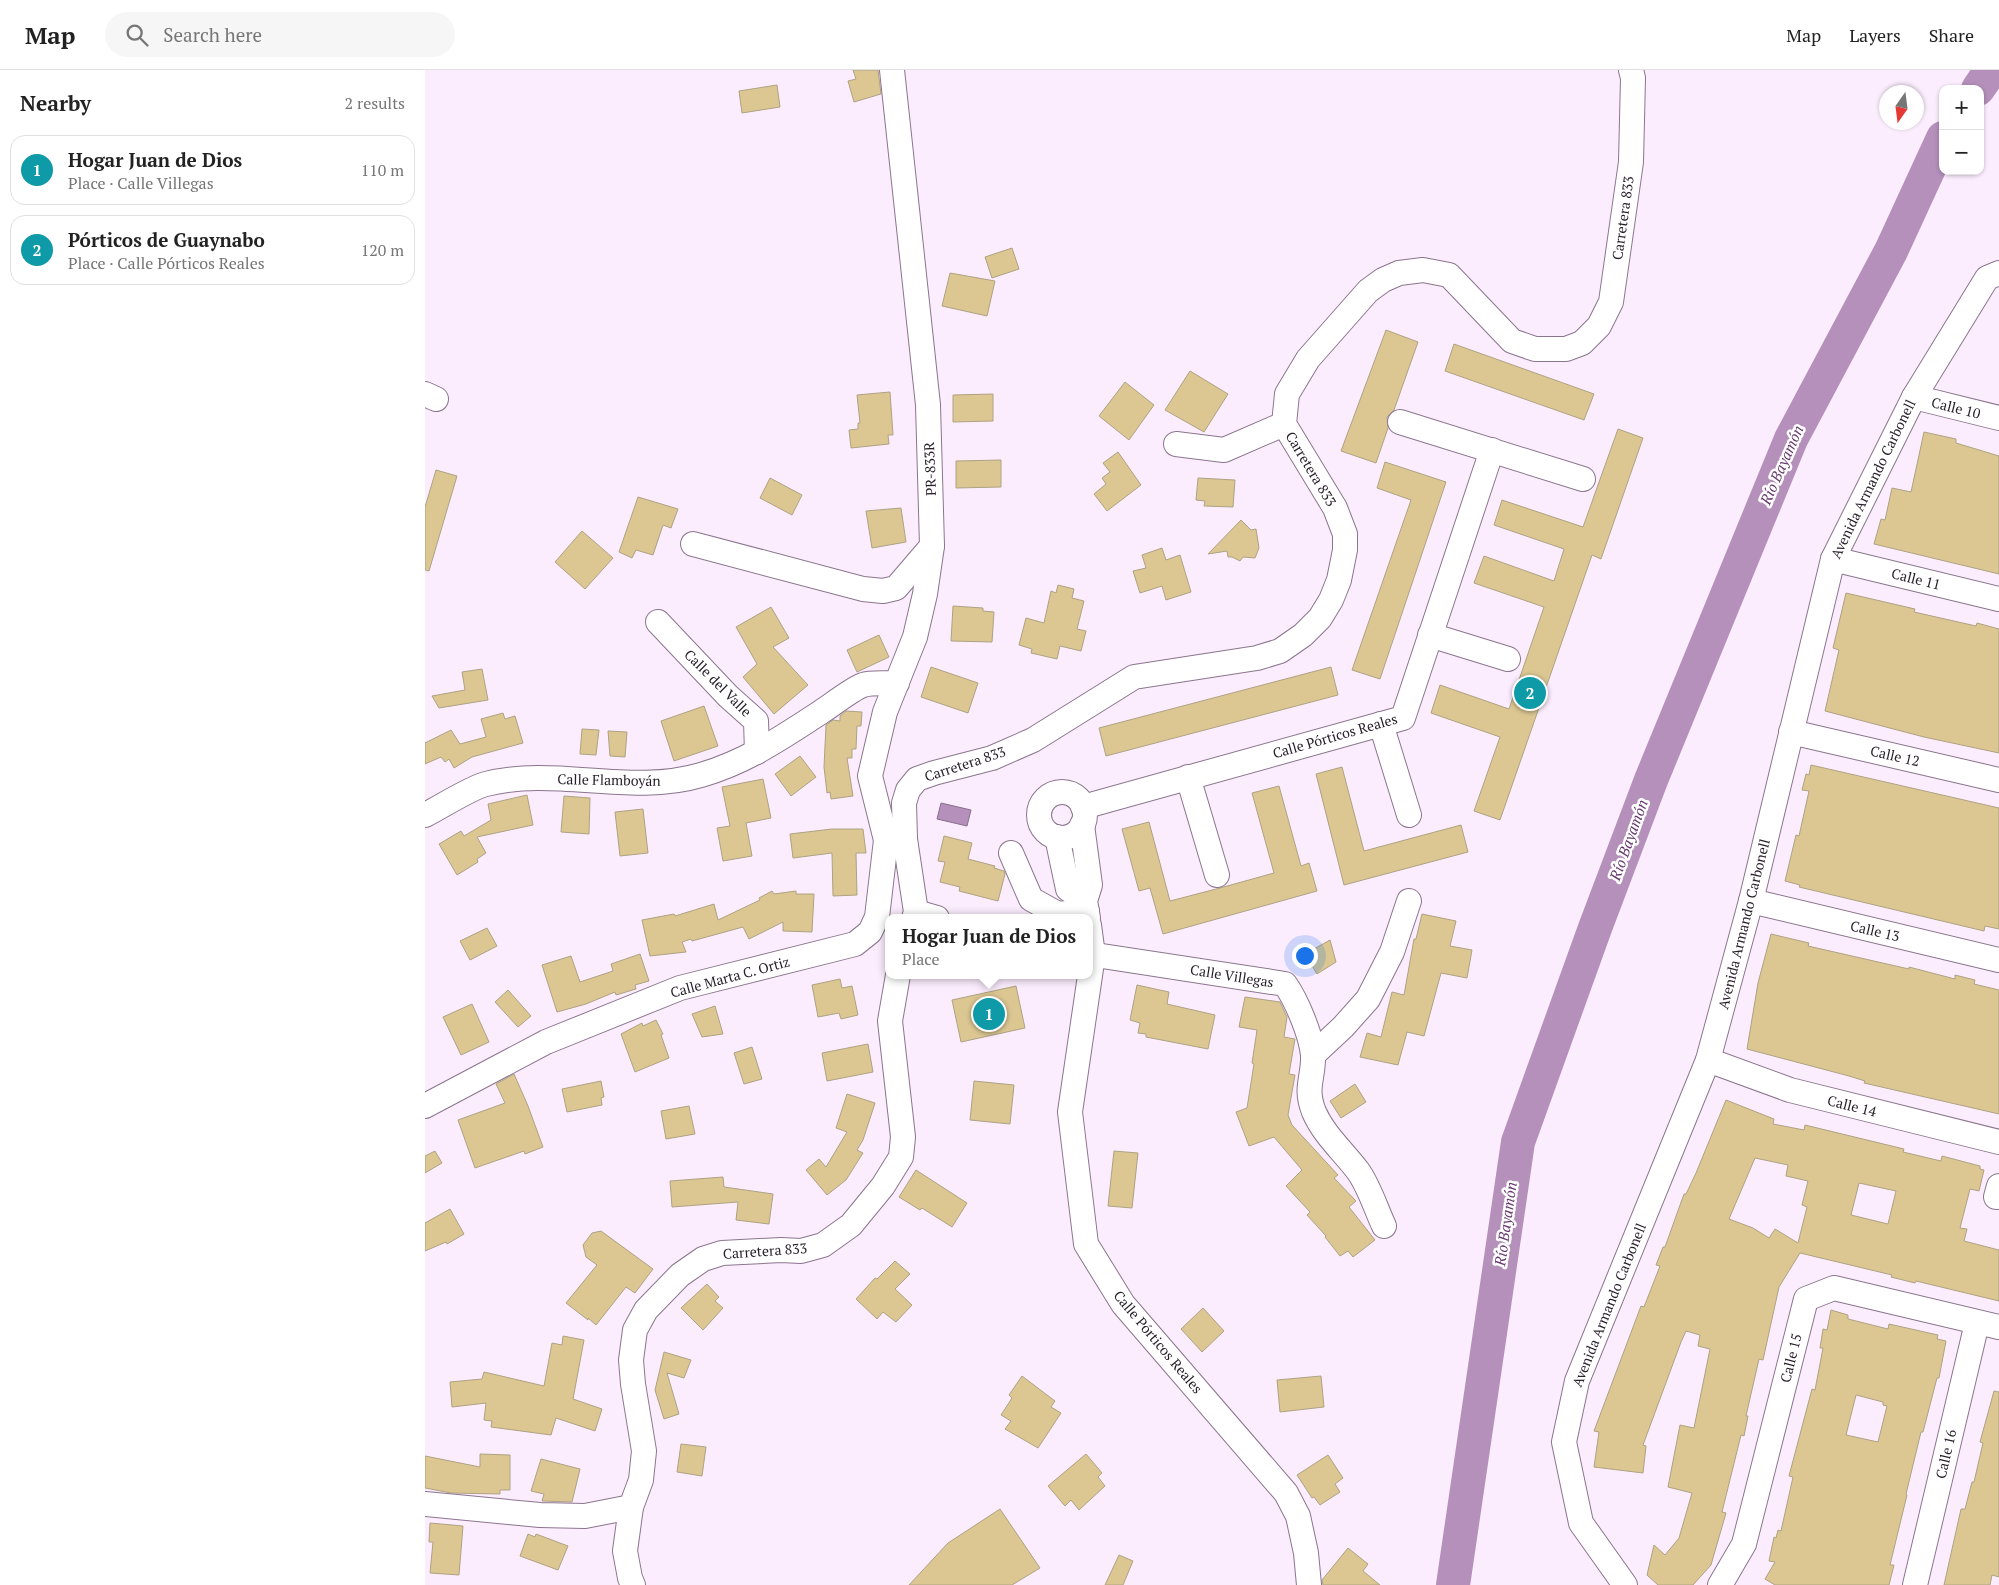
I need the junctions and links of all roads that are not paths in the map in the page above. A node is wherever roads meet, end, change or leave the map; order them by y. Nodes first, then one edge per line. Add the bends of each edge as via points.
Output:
1 (892, 70) edge
2 (1631, 70) edge
3 (1999, 273) edge
4 (1913, 397) junction
5 (1999, 418) edge
6 (1400, 422) dead end
7 (1284, 424) junction
8 (1176, 444) dead end
9 (1491, 450) junction
10 (1583, 479) dead end
11 (693, 544) dead end
12 (932, 546) junction
13 (1833, 559) junction
14 (1999, 599) edge
15 (658, 622) dead end
16 (1430, 635) junction
17 (1508, 659) dead end
18 (897, 683) junction
19 (1381, 724) junction
20 (1791, 732) junction
21 (757, 752) junction
22 (1188, 777) junction
23 (1999, 780) edge
24 (425, 815) edge
25 (1409, 815) dead end
26 (1083, 816) junction
27 (1057, 837) junction
28 (896, 839) junction
29 (1011, 853) dead end
30 (1217, 875) dead end
31 (1409, 901) dead end
32 (1751, 901) junction
33 (921, 914) edge
34 (1087, 914) edge
35 (1093, 954) edge
36 (1999, 960) edge
37 (897, 979) edge
38 (1088, 979) edge
39 (1313, 1056) junction
40 (1708, 1060) junction
41 (425, 1106) edge
42 (1999, 1142) edge
43 (1384, 1226) dead end
44 (1988, 1325) edge
45 (425, 1504) edge
46 (631, 1507) junction
47 (633, 1585) edge
48 (1309, 1585) edge
49 (1625, 1585) edge
50 (1720, 1585) edge
51 (1915, 1585) edge

1 - 12 street, PR-833R / PR-833R via 928,405
2 - 7 street, Carretera 833 via 1630,171 1611,302 1599,326 1582,343 1566,348 1535,349 1511,341 1449,275 1423,270 1399,273 1367,291 1308,359 1287,394
3 - 4 street, Avenida Armando Carbonell via 1987,278
4 - 5 street, Calle 10
4 - 13 street, Avenida Armando Carbonell
6 - 9 street
7 - 8 street via 1224,450
7 - 28 street, Carretera 833 via 1335,508 1345,534 1339,580 1321,618 1280,651 1248,660 1134,677 1033,740 992,758 917,779 908,790
9 - 10 street
9 - 16 street, Calle Pórticos Reales
11 - 12 street via 863,589 883,591 896,588
12 - 18 street, PR-833R / PR-833R via 915,637
13 - 14 street, Calle 11
13 - 20 street, Avenida Armando Carbonell
15 - 21 street, Calle del Valle via 727,696 756,721
16 - 17 street
16 - 19 street, Calle Pórticos Reales via 1403,718
18 - 21 street, Calle Flamboyán via 863,685
18 - 28 street, PR-833R / PR-833R via 885,712 870,776
19 - 22 street, Calle Pórticos Reales
19 - 25 street
20 - 23 street, Calle 12
20 - 32 street, Avenida Armando Carbonell
21 - 24 street, Calle Flamboyán via 727,767 680,780 642,784 542,778 484,784
22 - 26 street, Calle Pórticos Reales
22 - 30 street
26 - 27 street via 1071,835
26 - 27 street via 1077,798 1071,794 1050,795 1044,800 1040,822 1043,828
26 - 34 street, Calle Pórticos Reales via 1090,885
27 - 34 street via 1068,889
28 - 33 street, Carretera 833
28 - 41 street, Calle Marta C. Ortiz via 877,917 870,932 855,944 680,988 546,1042
29 - 34 street via 1031,899 1058,914
31 - 39 street via 1392,952 1368,999
32 - 36 street, Calle 13
32 - 40 street, Avenida Armando Carbonell
35 - 39 street, Calle Villegas via 1285,984 1295,998
37 - 46 street, Carretera 833 via 890,1021 903,1137 901,1157 883,1186 851,1225 823,1245 801,1251 722,1253 703,1259 679,1275 646,1310 635,1330 631,1360 644,1451 641,1480
38 - 48 street, Calle Pórticos Reales via 1070,1112 1086,1244 1123,1304 1286,1493 1298,1516
39 - 43 street, Calle Villegas via 1308,1089 1314,1112 1326,1133 1359,1172
40 - 42 street, Calle 14 via 1790,1090
40 - 49 street, Avenida Armando Carbonell via 1577,1381 1564,1442 1581,1523
44 - 50 street, Calle 15 via 1834,1288 1805,1298 1744,1544
44 - 51 street, Calle 16
45 - 46 street via 585,1516
46 - 47 street, Carretera 833 via 625,1551

